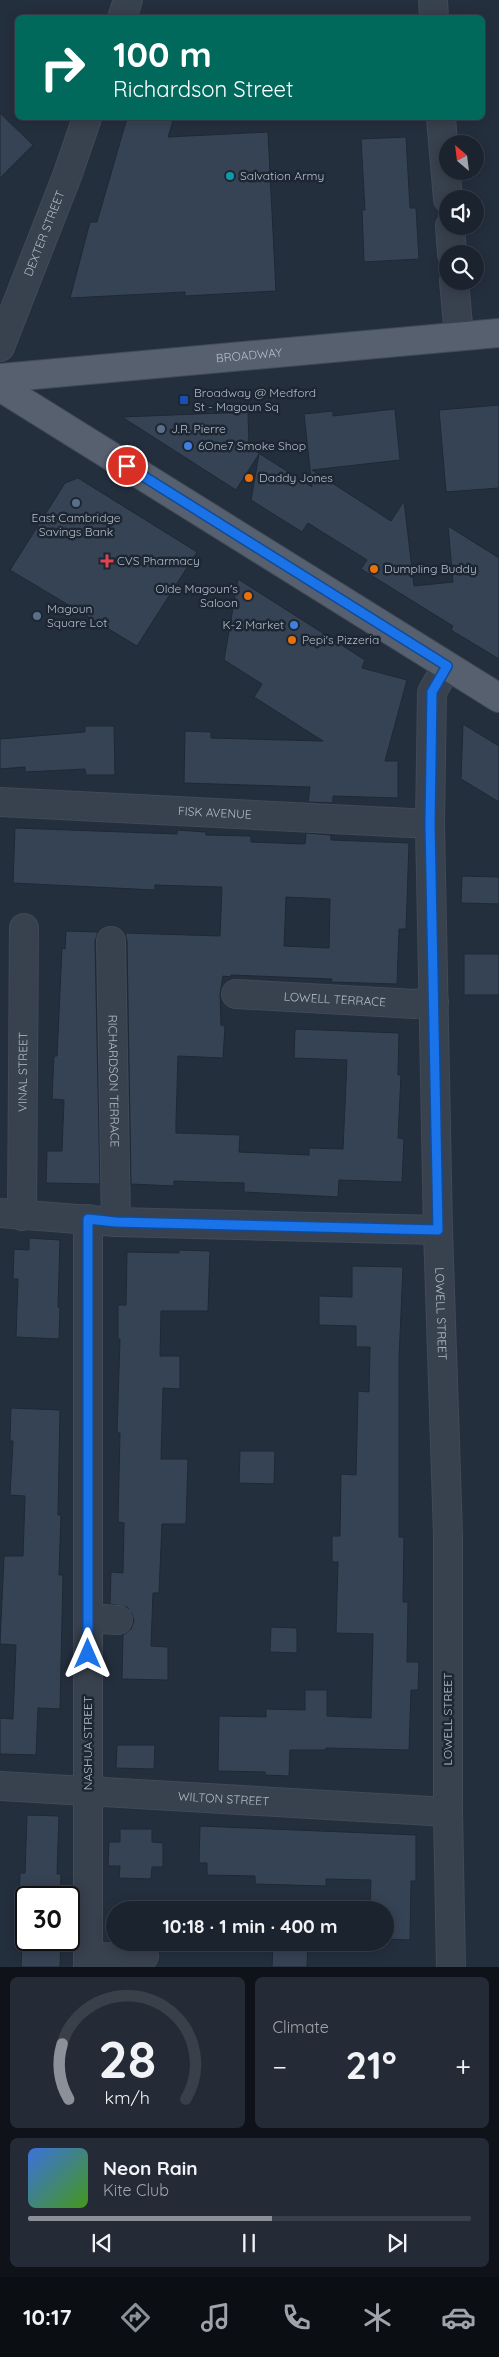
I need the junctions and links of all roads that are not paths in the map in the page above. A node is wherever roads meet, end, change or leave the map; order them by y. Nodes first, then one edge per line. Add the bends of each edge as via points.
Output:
1 (128, 0) edge
2 (432, 0) edge
3 (123, 15) edge
4 (434, 15) edge
5 (87, 120) edge
6 (441, 120) edge
7 (447, 190) edge
8 (455, 290) edge
9 (499, 333) edge
10 (459, 336) junction
11 (0, 347) edge
12 (0, 378) edge
13 (0, 387) edge
14 (447, 666) junction
15 (499, 698) edge
16 (0, 802) edge
17 (430, 824) junction
18 (24, 928) dead end
19 (111, 941) dead end
20 (236, 994) dead end
21 (434, 1002) junction
22 (11, 1215) edge
23 (88, 1219) junction
24 (116, 1222) junction
25 (438, 1230) junction
26 (88, 1618) junction
27 (118, 1620) dead end
28 (0, 1786) edge
29 (88, 1790) junction
30 (448, 1812) junction
31 (144, 1956) dead end
32 (88, 1962) edge
33 (451, 1967) edge

1 - 3 street
2 - 4 street
5 - 11 street, DEXTER STREET
6 - 7 street
8 - 10 street
9 - 10 main road, BROADWAY
10 - 12 main road, BROADWAY
13 - 14 main road
14 - 15 main road
14 - 17 street, LOWELL STREET via 432,692
16 - 17 street, FISK AVENUE
17 - 21 street, LOWELL STREET
18 - 22 street, VINAL STREET
19 - 24 street, RICHARDSON TERRACE
20 - 21 street, LOWELL TERRACE via 415,1004
21 - 25 street, LOWELL STREET
22 - 23 street
23 - 24 street
23 - 26 street, NASHUA STREET
24 - 25 street
25 - 30 street, LOWELL STREET via 448,1535
26 - 27 street
26 - 29 street, NASHUA STREET
28 - 29 street, WILTON STREET
29 - 30 street, WILTON STREET
29 - 32 street, NASHUA STREET
30 - 33 street, LOWELL STREET
31 - 32 street

